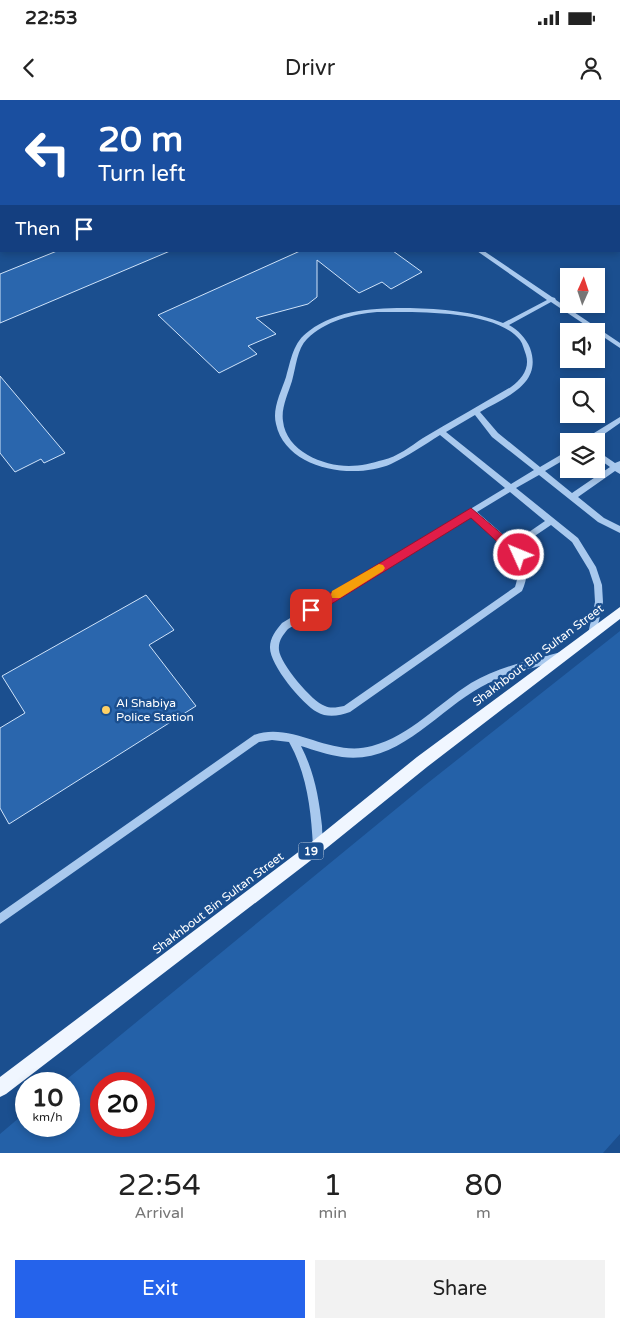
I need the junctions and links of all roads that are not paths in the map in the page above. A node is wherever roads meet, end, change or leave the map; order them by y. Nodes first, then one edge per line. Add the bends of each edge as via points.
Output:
1 (482, 252) edge
2 (552, 299) junction
3 (504, 325) junction
4 (620, 346) edge
5 (476, 412) junction
6 (620, 420) edge
7 (441, 432) junction
8 (601, 433) edge
9 (560, 459) edge
10 (605, 459) edge
11 (618, 468) edge
12 (540, 471) junction
13 (511, 488) junction
14 (572, 497) junction
15 (471, 512) junction
16 (552, 521) junction
17 (620, 530) edge
18 (513, 547) junction
19 (620, 612) edge
20 (592, 634) junction
21 (561, 656) junction
22 (291, 737) junction
23 (318, 846) junction
24 (0, 919) edge
25 (0, 1088) edge

1 - 2 lane
2 - 3 lane
2 - 4 lane
3 - 5 lane via 525,344 530,352 531,368 523,382
3 - 7 lane via 462,313 366,310 348,315 302,340 280,409 279,423 284,437 309,459 342,468 369,467 388,462
5 - 7 lane
5 - 12 lane via 495,436
6 - 8 lane
7 - 13 lane
9 - 12 lane
10 - 11 lane
11 - 14 lane
12 - 13 lane
12 - 14 lane
13 - 15 lane
13 - 16 lane
14 - 17 lane via 601,520
15 - 18 lane
15 - 18 lane via 285,626 278,634 275,654 279,663 314,706 330,712 347,709 519,589 524,572
16 - 18 lane
16 - 20 lane via 575,540 593,569 599,602
19 - 20 main road, Shakhbout Bin Sultan Street / 19
20 - 21 main road, Shakhbout Bin Sultan Street / 19
21 - 22 lane via 496,675 466,690 403,737 369,752 329,752
21 - 23 main road, Shakhbout Bin Sultan Street / 19
22 - 23 lane via 301,752 311,788
22 - 24 lane via 268,735 247,744
23 - 25 main road, Shakhbout Bin Sultan Street / 19

